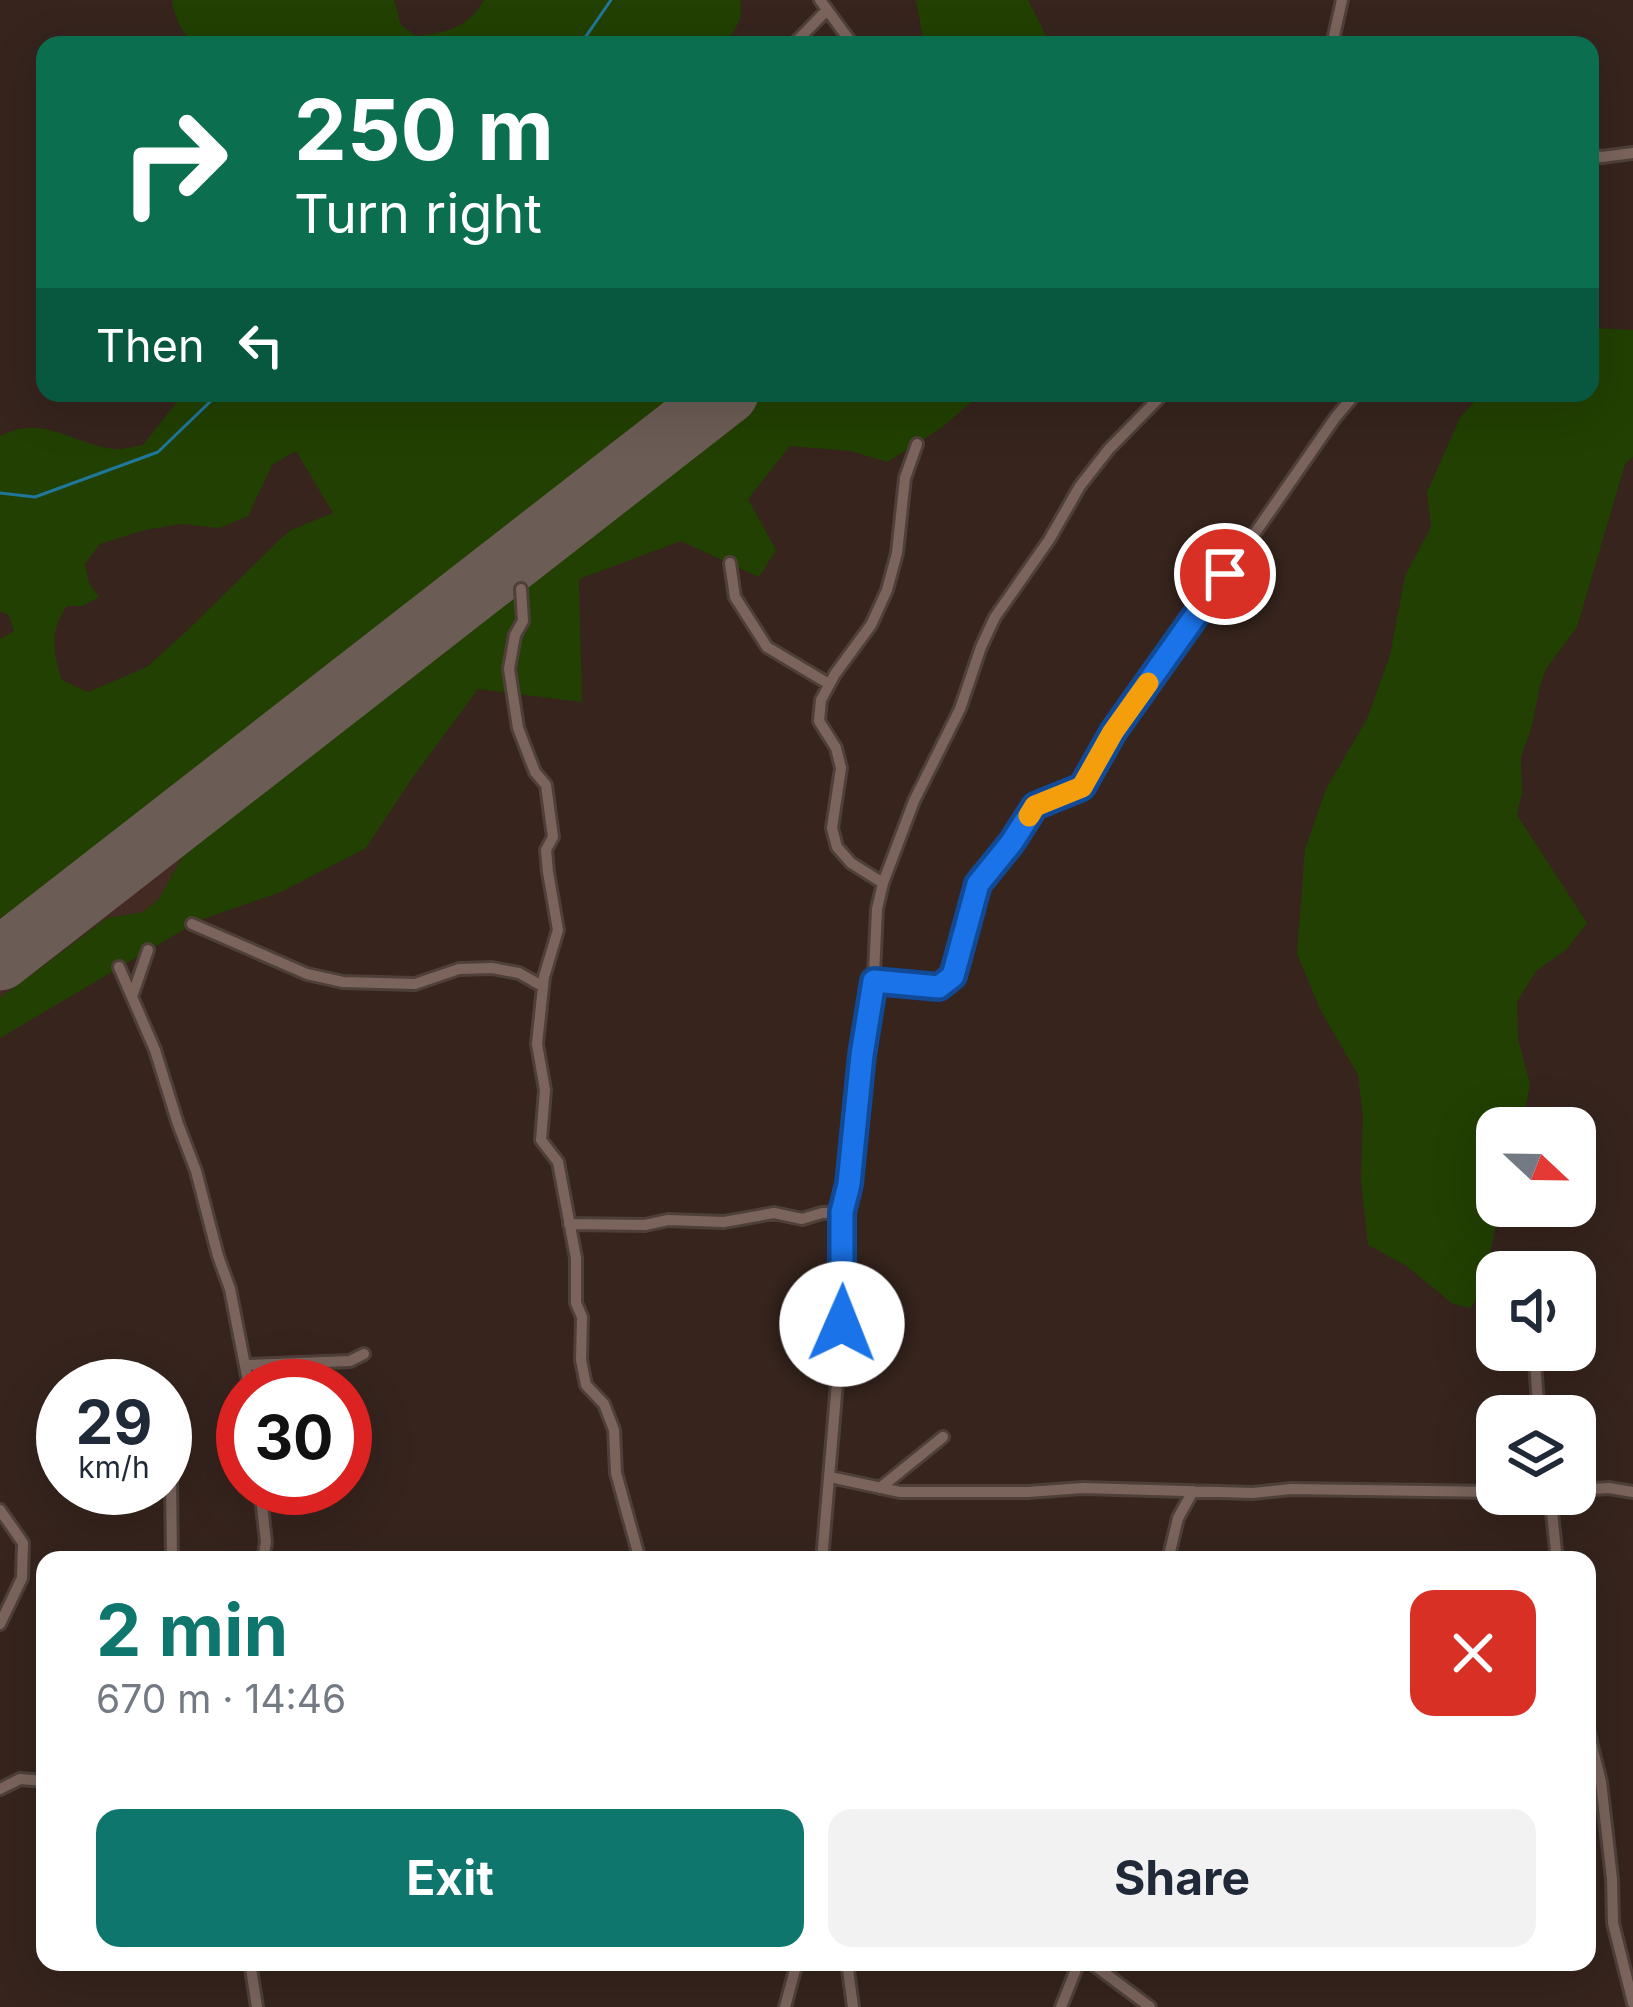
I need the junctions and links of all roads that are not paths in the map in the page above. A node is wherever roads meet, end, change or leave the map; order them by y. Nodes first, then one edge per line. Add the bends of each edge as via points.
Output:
1 (1342, 0) edge
2 (824, 5) edge
3 (801, 36) edge
4 (846, 36) edge
5 (1335, 36) edge
6 (1633, 153) edge
7 (1599, 156) edge
8 (1155, 402) edge
9 (1349, 402) edge
10 (917, 444) dead end
11 (730, 563) dead end
12 (521, 589) dead end
13 (829, 685) junction
14 (883, 883) junction
15 (192, 924) dead end
16 (148, 950) dead end
17 (119, 967) dead end
18 (874, 981) junction
19 (542, 986) junction
20 (133, 994) junction
21 (842, 1212) junction
22 (568, 1224) junction
23 (364, 1354) dead end
24 (246, 1359) edge
25 (354, 1359) edge
26 (943, 1437) dead end
27 (830, 1477) junction
28 (880, 1488) junction
29 (1596, 1489) edge
30 (1193, 1491) junction
31 (1476, 1492) edge
32 (1633, 1492) edge
33 (0, 1510) edge
34 (171, 1515) edge
35 (263, 1515) edge
36 (1552, 1515) edge
37 (172, 1551) edge
38 (264, 1551) edge
39 (638, 1551) edge
40 (823, 1551) edge
41 (1170, 1551) edge
42 (1556, 1551) edge
43 (0, 1624) edge
44 (1596, 1762) edge
45 (36, 1780) edge
46 (0, 1789) edge
47 (251, 1971) edge
48 (795, 1971) edge
49 (848, 1971) edge
50 (1075, 1971) edge
51 (1102, 1971) edge
52 (1633, 2002) edge
53 (257, 2007) edge
54 (785, 2007) edge
55 (853, 2007) edge
56 (1061, 2007) edge
57 (1150, 2007) edge

1 - 5 street
2 - 3 street
2 - 4 street
6 - 7 street
8 - 14 street via 1080,486 995,617
9 - 18 street via 1082,787 1035,806 978,884 953,976 939,987
10 - 13 street via 887,590
11 - 13 street via 735,597 767,647
12 - 19 street via 523,622 508,669 518,728 546,785 558,930
13 - 14 street via 819,721 841,768 837,847
14 - 18 street
15 - 19 street via 343,982 415,984 492,968
16 - 20 street
17 - 20 street
18 - 21 street
19 - 22 street via 541,1140 558,1162
20 - 24 street via 196,1171
21 - 22 street
21 - 27 street
22 - 39 street via 586,1385 614,1430 616,1473
23 - 25 street
26 - 28 street
27 - 28 street
27 - 40 street
28 - 30 street
29 - 32 street
30 - 31 street
30 - 41 street
33 - 43 street via 23,1543 22,1578
34 - 37 street
35 - 38 street
36 - 42 street
44 - 52 street via 1613,1923
45 - 46 street
47 - 53 street
48 - 54 street
49 - 55 street
50 - 56 street
51 - 57 street

